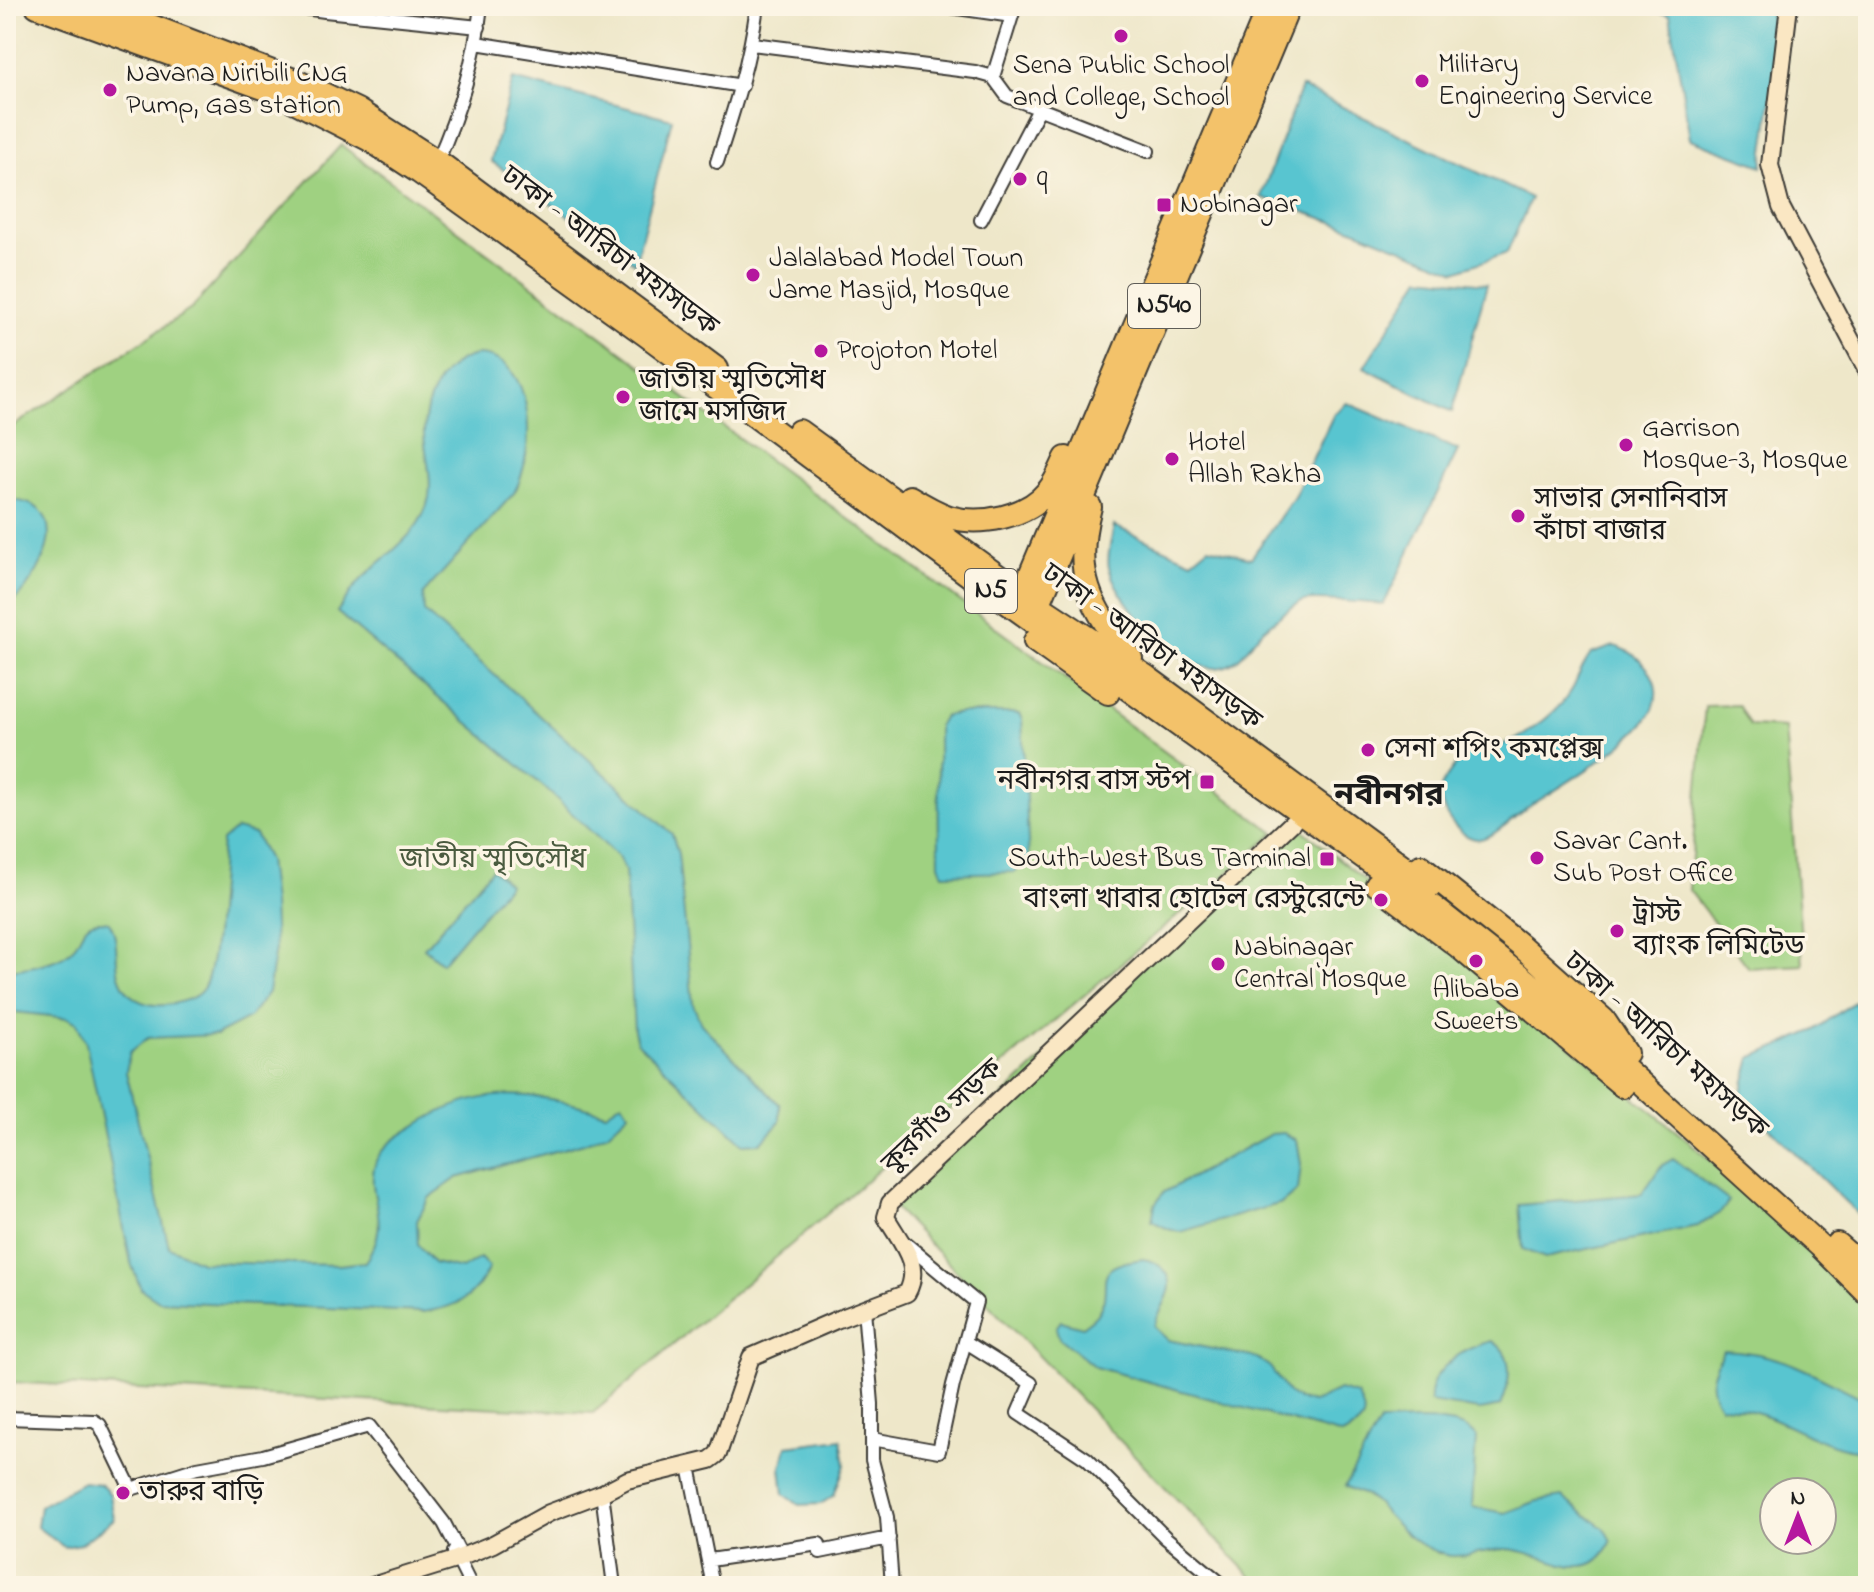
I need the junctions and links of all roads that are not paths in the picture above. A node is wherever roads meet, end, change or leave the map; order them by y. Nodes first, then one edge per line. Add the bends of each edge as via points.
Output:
1 (37, 6) edge
2 (99, 6) edge
3 (303, 6) edge
4 (481, 6) edge
5 (757, 6) edge
6 (944, 6) edge
7 (1269, 6) edge
8 (1289, 6) edge
9 (1789, 6) edge
10 (1014, 11) edge
11 (479, 27) junction
12 (476, 43) junction
13 (752, 44) junction
14 (993, 77) junction
15 (742, 86) junction
16 (1039, 109) junction
17 (1148, 151) dead end
18 (437, 162) junction
19 (717, 162) dead end
20 (981, 220) dead end
21 (555, 270) junction
22 (1164, 284) junction
23 (1868, 372) edge
24 (832, 454) junction
25 (1031, 598) junction
26 (1147, 677) junction
27 (1293, 822) junction
28 (1724, 1158) junction
29 (903, 1242) junction
30 (1867, 1286) edge
31 (864, 1309) junction
32 (966, 1342) junction
33 (6, 1418) edge
34 (872, 1439) junction
35 (689, 1466) junction
36 (602, 1493) junction
37 (889, 1538) junction
38 (459, 1558) junction
39 (710, 1560) junction
40 (1209, 1580) edge
41 (372, 1586) edge
42 (471, 1586) edge
43 (614, 1586) edge
44 (713, 1586) edge
45 (892, 1586) edge
46 (1224, 1586) edge

1 - 21 highway, N5 via 315,110 419,172
2 - 18 highway, ঢাকা - আরিচা মহাসড়ক / N5 via 314,90 357,110
3 - 11 street
4 - 11 street
5 - 13 street
6 - 10 street
7 - 22 highway, N540
8 - 22 highway, N540
9 - 23 street via 1770,165 1781,207
10 - 14 street
11 - 12 street
12 - 15 street
12 - 18 street
13 - 14 street
13 - 15 street
14 - 16 street via 1007,96
15 - 19 street
16 - 17 street
16 - 20 street
18 - 24 highway, ঢাকা - আরিচা মহাসড়ক / N5
21 - 25 highway, N5
21 - 27 highway via 570,296 592,315 1064,662
22 - 24 highway via 1128,305 1065,459 1035,505 1009,516 951,517
22 - 25 highway, N540
22 - 26 highway via 1171,323 1090,506 1084,540 1083,569 1092,601
24 - 25 highway, ঢাকা - আরিচা মহাসড়ক / N5
25 - 26 highway, ঢাকা - আরিচা মহাসড়ক / N5
25 - 28 highway, N5 via 1543,994
26 - 30 highway, ঢাকা - আরিচা মহাসড়ক / N5 via 1546,977 1689,1105
27 - 28 highway via 1459,947 1687,1140
27 - 29 street, কুরগাঁও সড়ক via 890,1203 886,1217
28 - 30 highway, N5
29 - 31 street, কুরগাঁও সড়ক via 913,1273 907,1293
29 - 32 street via 976,1302
31 - 34 street
31 - 35 street, কুরগাঁও সড়ক via 751,1357 718,1454
32 - 34 street via 939,1451
32 - 40 street via 1031,1383 1018,1413 1087,1459
33 - 38 street via 94,1421 131,1489 369,1426 444,1523
34 - 37 street
35 - 36 street, কুরগাঁও সড়ক via 627,1480
35 - 39 street
36 - 38 street, কুরগাঁও সড়ক
36 - 43 street
37 - 39 street via 820,1552 819,1544
37 - 45 street
38 - 41 street, কুরগাঁও সড়ক
38 - 42 street
39 - 44 street
40 - 46 street

